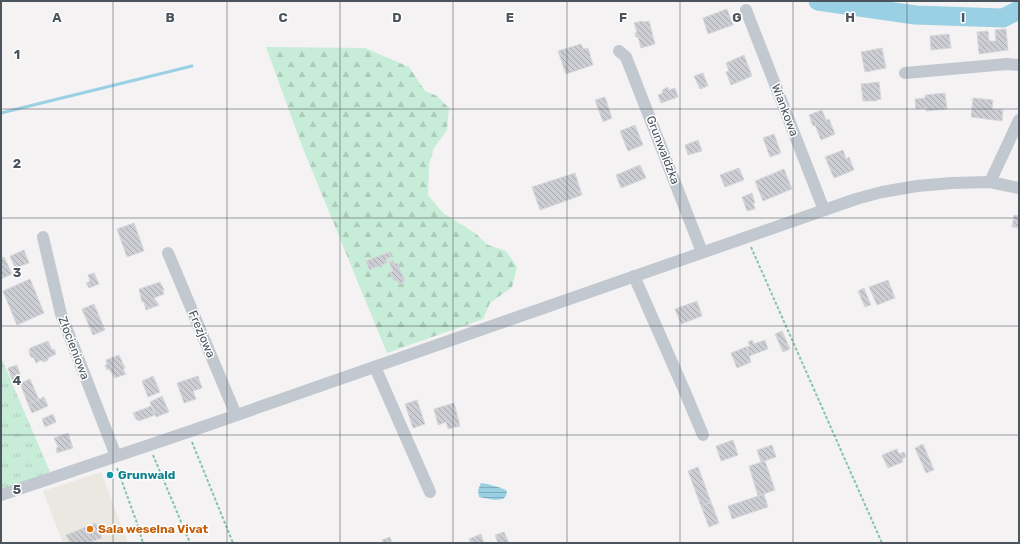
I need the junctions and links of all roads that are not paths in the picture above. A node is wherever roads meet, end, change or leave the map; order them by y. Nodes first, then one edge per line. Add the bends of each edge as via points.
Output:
1 (746, 10) dead end
2 (619, 51) dead end
3 (1019, 65) edge
4 (905, 74) dead end
5 (1019, 120) edge
6 (990, 182) junction
7 (1019, 188) edge
8 (824, 210) junction
9 (43, 237) dead end
10 (702, 252) junction
11 (168, 253) dead end
12 (634, 276) junction
13 (375, 366) junction
14 (236, 416) junction
15 (703, 435) dead end
16 (114, 457) junction
17 (430, 492) dead end
18 (1, 495) edge

1 - 8 street, Wiankowa
2 - 10 street, Grunwaldzka via 626,57
3 - 4 street
5 - 6 street
6 - 7 street
6 - 8 street via 916,186 882,192
8 - 10 street
9 - 16 street, Złocieniowa via 61,314
10 - 12 street
11 - 14 street, Frezjowa
12 - 13 street
12 - 15 street
13 - 14 street
13 - 17 street
14 - 16 street
16 - 18 street

